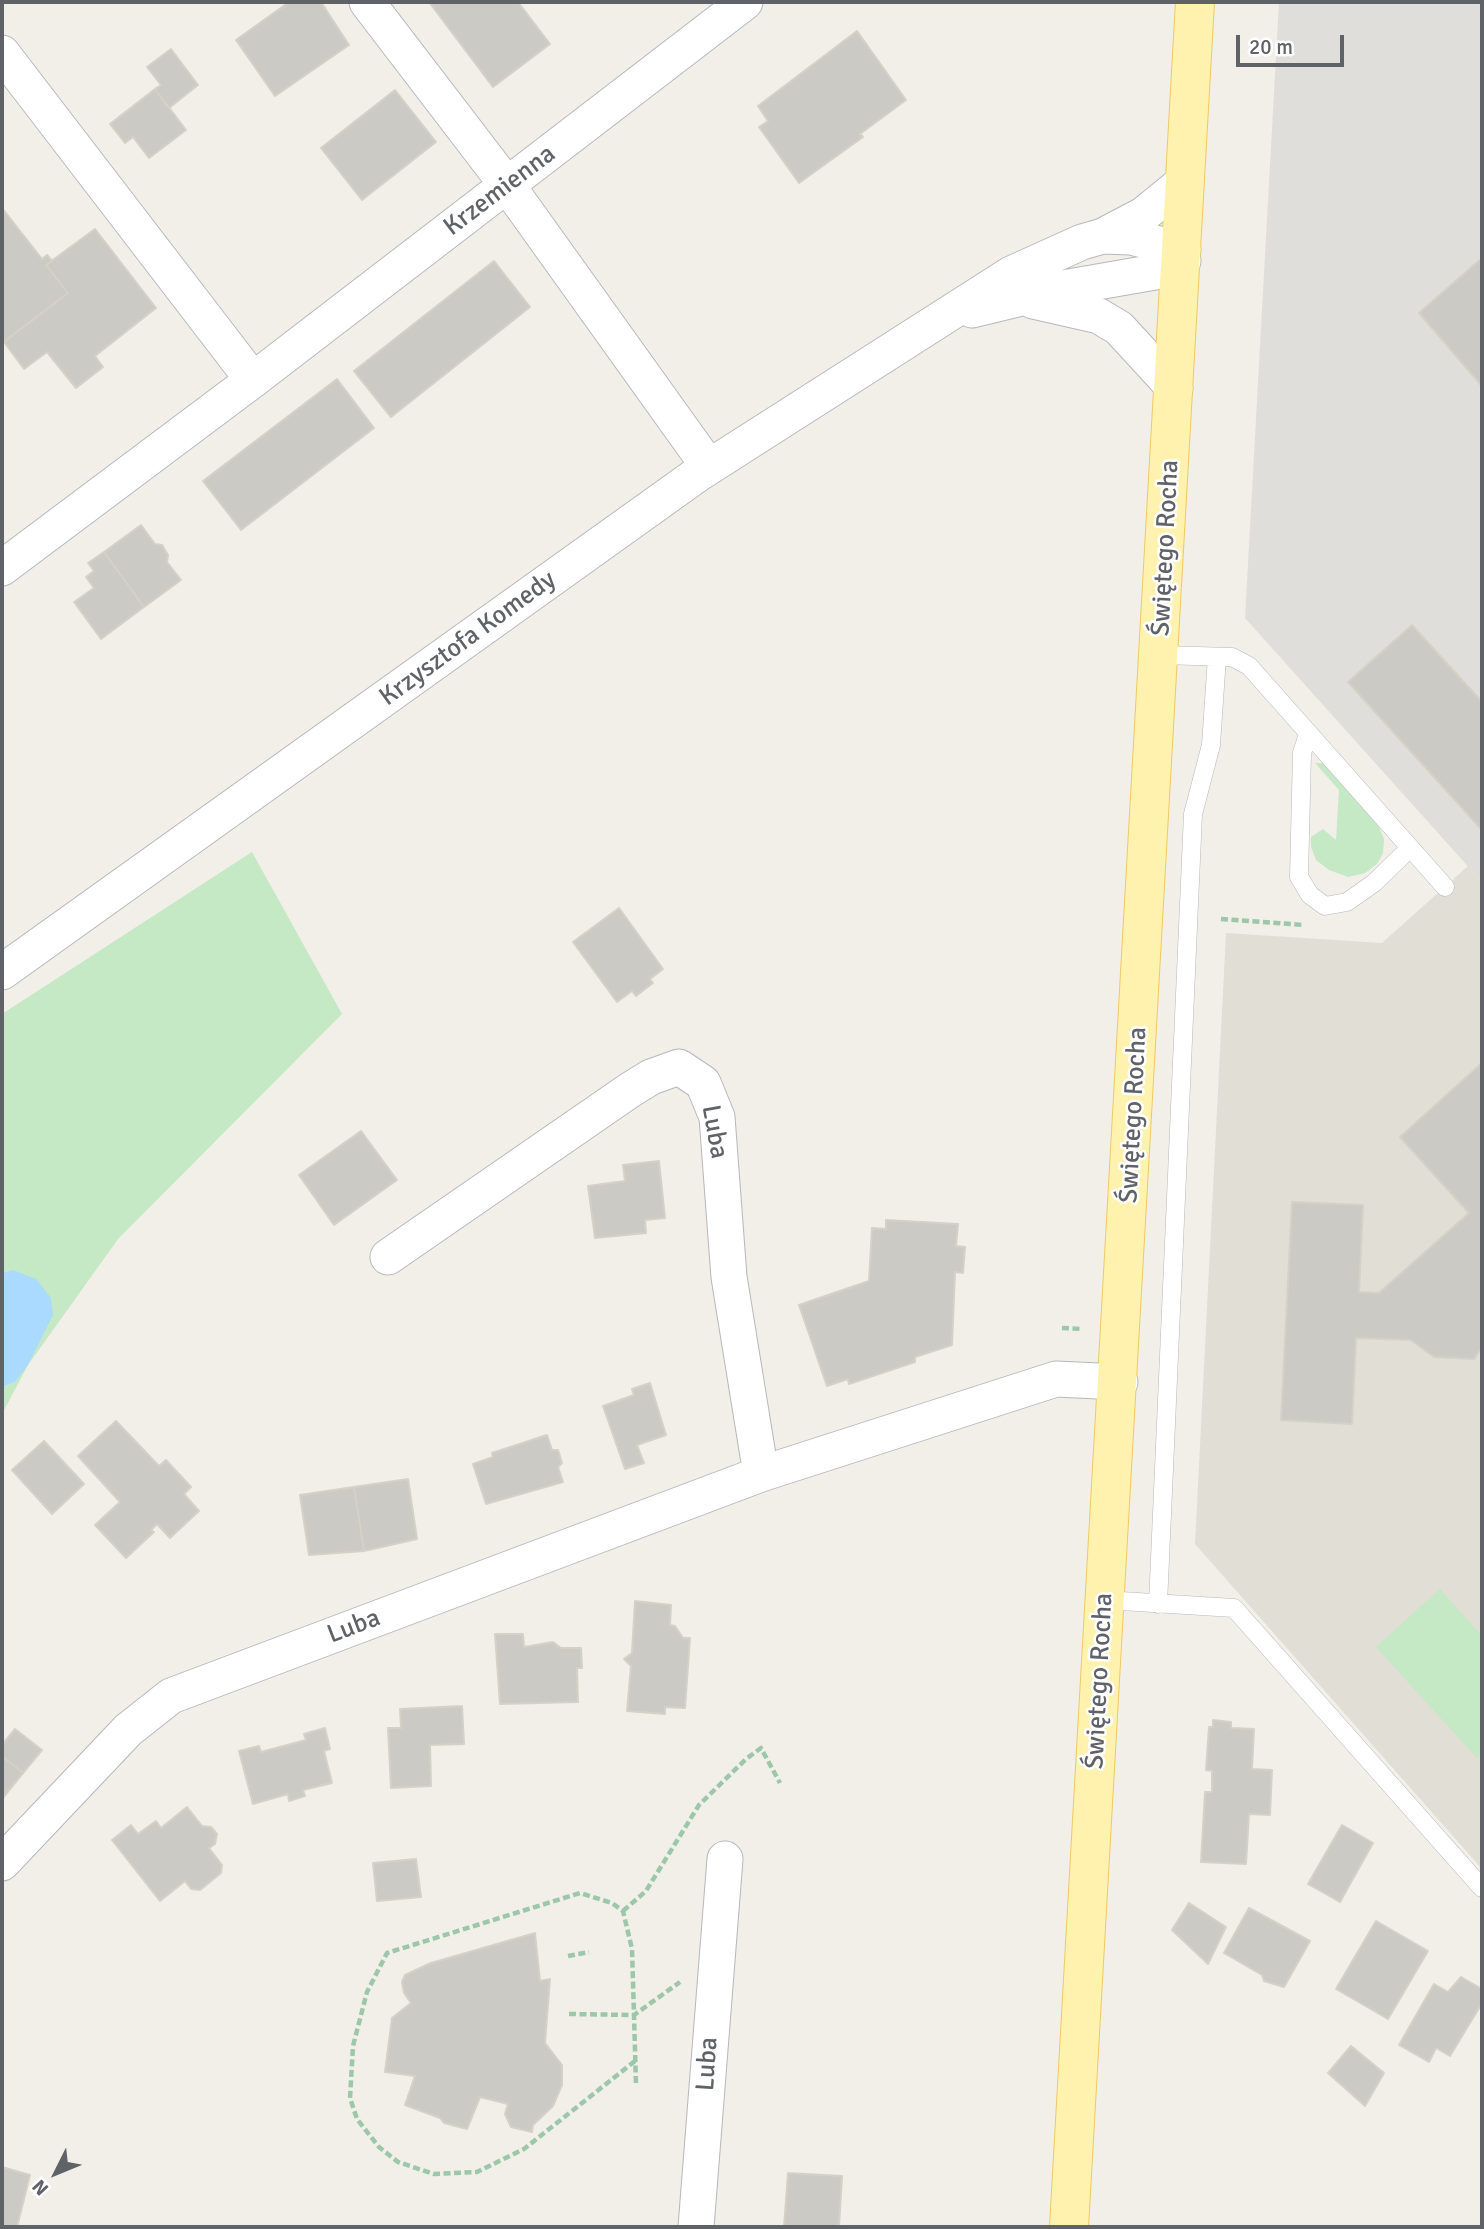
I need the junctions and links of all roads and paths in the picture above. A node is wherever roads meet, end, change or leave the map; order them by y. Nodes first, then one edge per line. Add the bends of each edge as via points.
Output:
1 (367, 2) edge
2 (745, 2) edge
3 (1195, 2) edge
4 (2, 53) edge
5 (1186, 180) junction
6 (507, 185) junction
7 (1103, 236) junction
8 (1183, 256) junction
9 (1015, 299) junction
10 (941, 318) junction
11 (253, 380) junction
12 (1175, 389) junction
13 (709, 467) junction
14 (2, 568) edge
15 (1160, 655) junction
16 (1217, 657) junction
17 (1308, 734) junction
18 (1410, 848) junction
19 (1445, 887) dead end
20 (1221, 919) dead end
21 (1313, 926) dead end
22 (2, 972) edge
23 (388, 1257) dead end
24 (1119, 1381) junction
25 (761, 1474) junction
26 (1105, 1600) junction
27 (1158, 1604) junction
28 (780, 1783) dead end
29 (725, 1859) dead end
30 (2, 1863) edge
31 (1482, 1888) edge
32 (623, 1911) junction
33 (589, 1952) dead end
34 (568, 1956) dead end
35 (680, 1981) dead end
36 (569, 2014) dead end
37 (634, 2015) junction
38 (635, 2061) junction
39 (636, 2085) dead end
40 (695, 2227) edge
41 (1069, 2227) edge

1 - 6 street
2 - 6 street, Krzemienna
3 - 5 main road, Świętego Rocha
4 - 11 street
5 - 7 street, Krzysztofa Komedy via 1143,215
5 - 8 main road, Świętego Rocha
6 - 11 street, Krzemienna
6 - 13 street
7 - 8 street, Krzysztofa Komedy via 1131,237
7 - 10 street, Krzysztofa Komedy via 1038,260
8 - 9 street, Krzysztofa Komedy via 1155,272
8 - 12 main road, Świętego Rocha
9 - 10 street, Krzysztofa Komedy
9 - 12 street, Krzysztofa Komedy via 1099,316 1119,328
10 - 13 street, Krzysztofa Komedy
11 - 14 street, Krzemienna
12 - 15 main road, Świętego Rocha
13 - 22 street, Krzysztofa Komedy
15 - 16 lane
15 - 24 main road, Świętego Rocha
16 - 17 lane via 1231,657 1249,666
16 - 27 lane via 1211,745 1193,814
17 - 18 lane
17 - 18 lane via 1302,753 1299,877 1310,895 1325,906 1347,902
18 - 19 lane
20 - 21 path
23 - 25 street, Luba via 630,1090 679,1067 703,1083 717,1117 729,1277
24 - 25 street, Luba via 1056,1379
24 - 26 main road, Świętego Rocha
25 - 30 street, Luba via 171,1696 128,1730
26 - 27 lane
26 - 41 main road, Świętego Rocha
27 - 31 lane via 1234,1608
28 - 32 path via 761,1748 746,1759 699,1805 646,1891
29 - 40 street, Luba
32 - 37 path via 632,1949
32 - 38 path via 580,1893 387,1953 367,1993 353,2046 350,2098 357,2119 398,2162 434,2174 477,2172 524,2149
33 - 34 path
35 - 37 path
36 - 37 path
37 - 38 path
38 - 39 path

